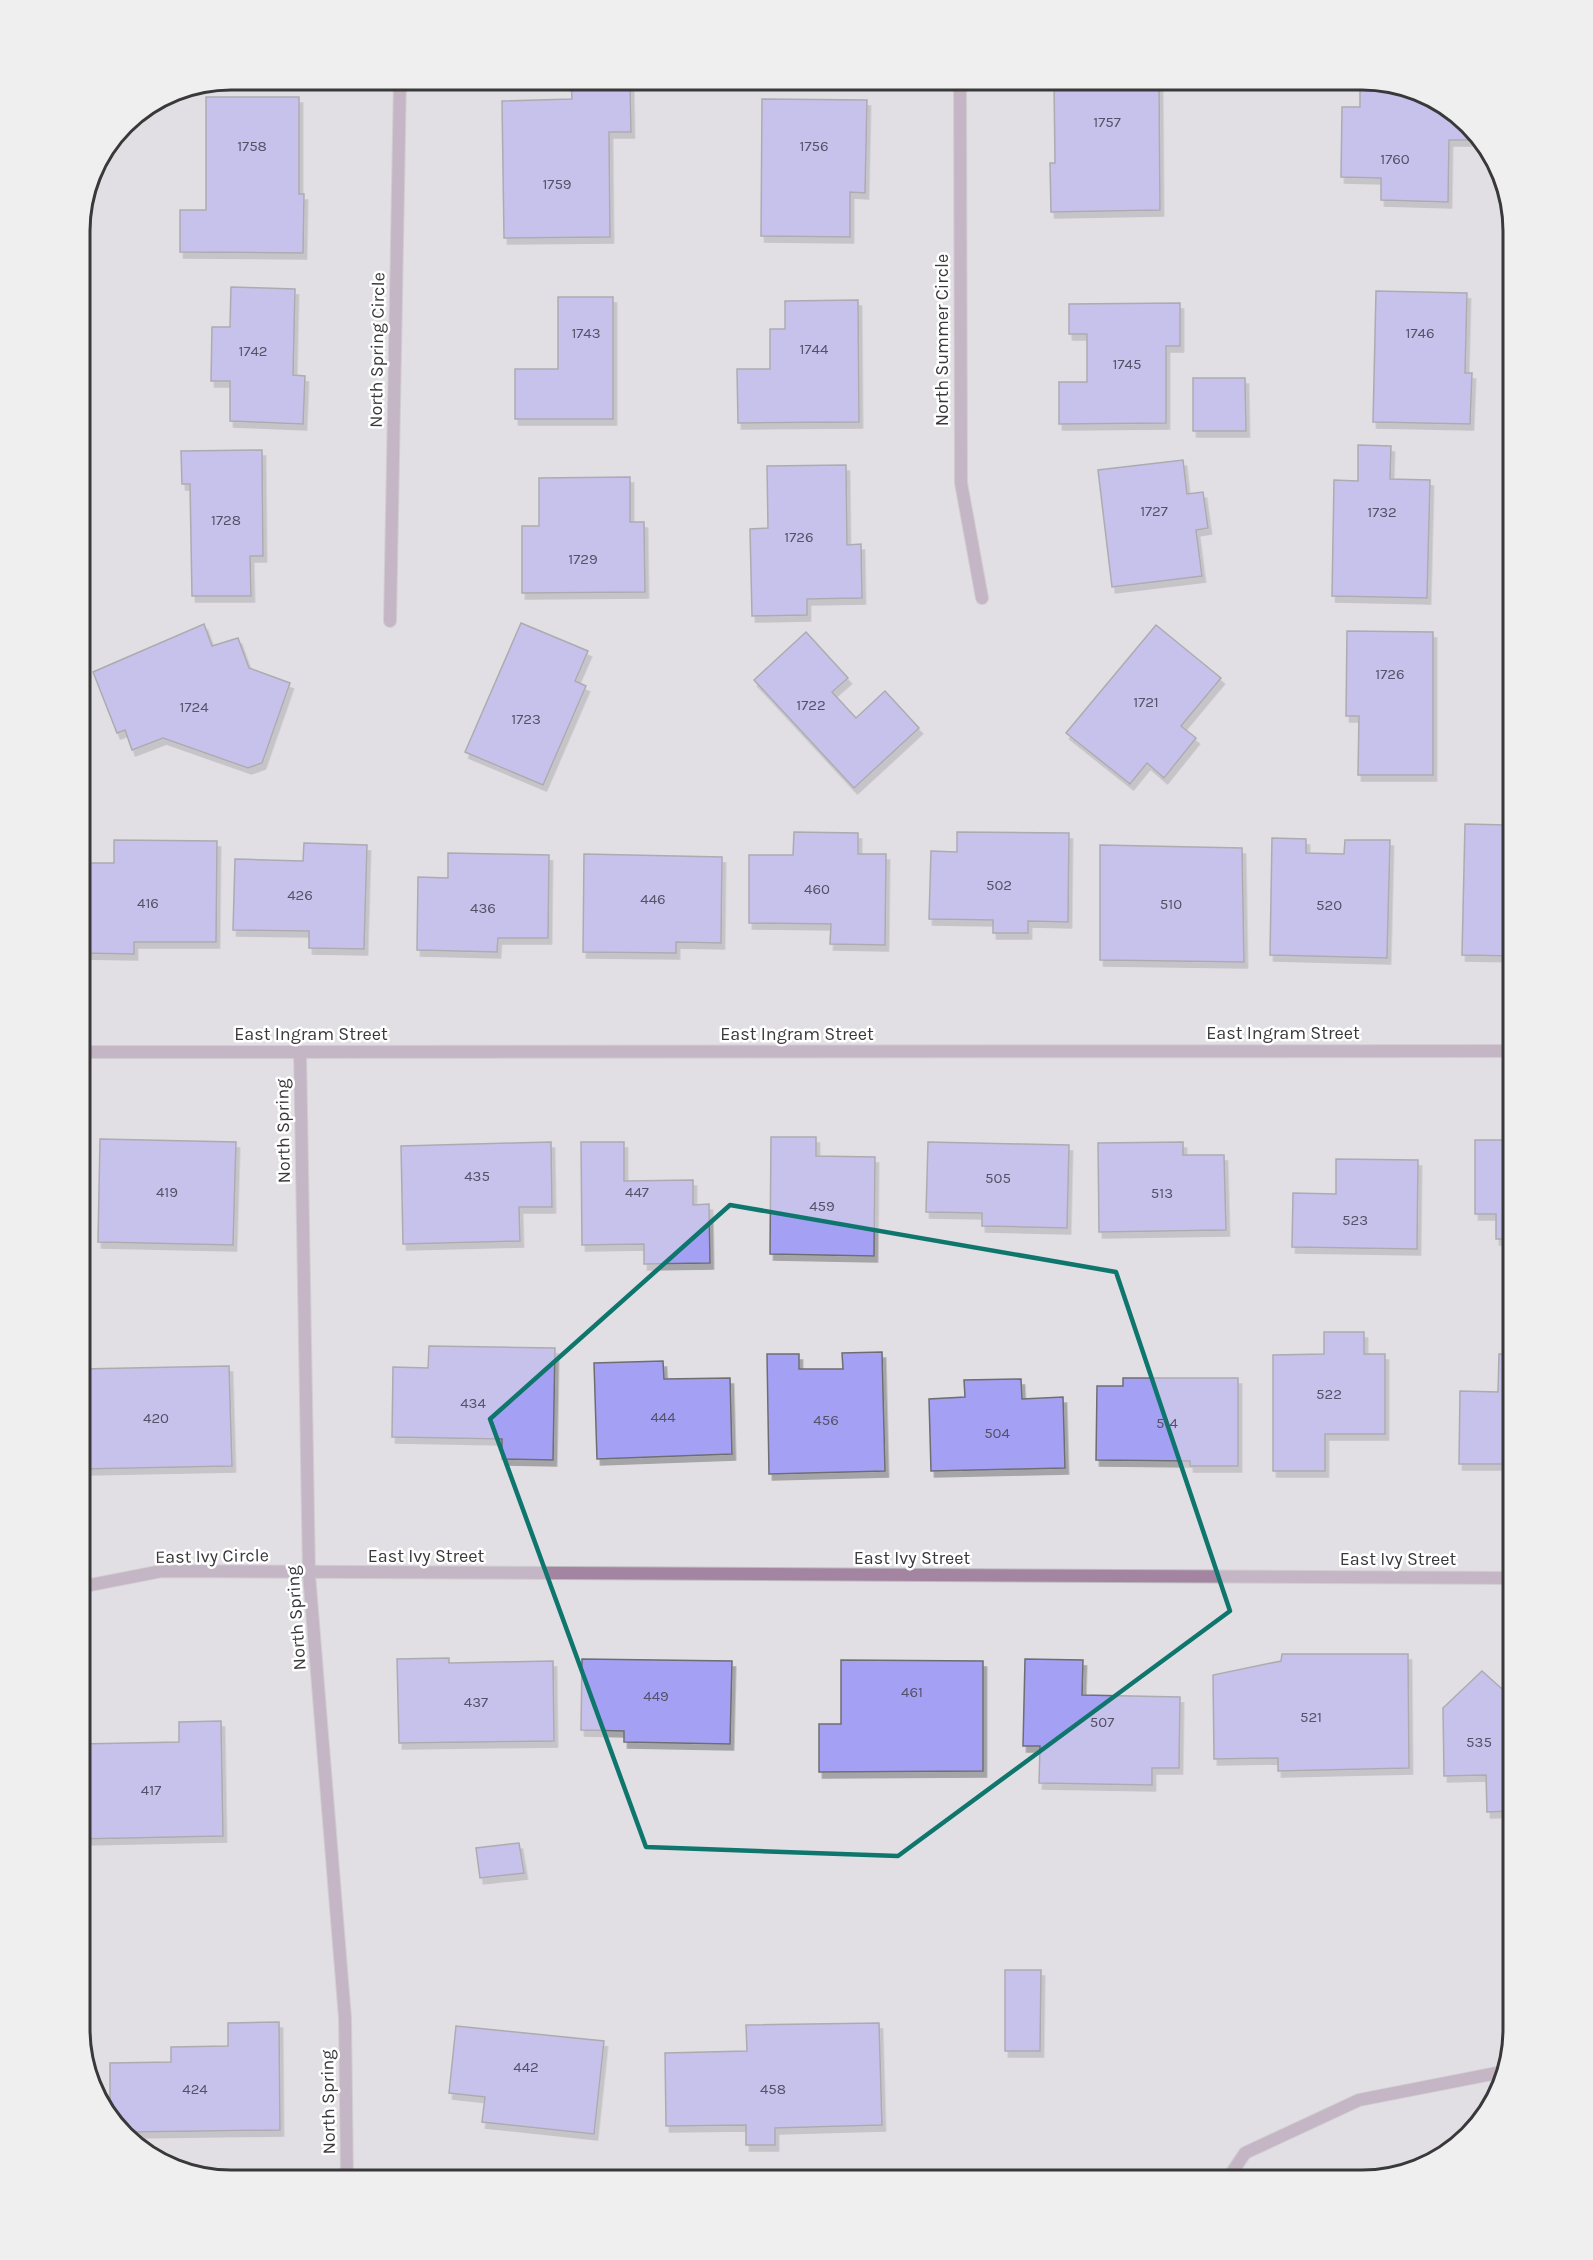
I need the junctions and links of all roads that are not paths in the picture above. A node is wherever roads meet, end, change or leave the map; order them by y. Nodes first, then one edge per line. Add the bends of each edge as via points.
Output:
1 (400, 90) edge
2 (960, 90) edge
3 (982, 598) dead end
4 (390, 621) dead end
5 (1503, 1051) edge
6 (90, 1052) edge
7 (300, 1052) junction
8 (309, 1574) junction
9 (1503, 1578) edge
10 (90, 1585) edge
11 (1495, 2073) edge
12 (347, 2170) edge
13 (1234, 2170) edge

1 - 4 street, North Spring Circle
2 - 3 street, North Summer Circle via 960,483
5 - 7 street, East Ingram Street
6 - 7 street, East Ingram Street
7 - 8 street, North Spring
8 - 9 street, East Ivy Street
8 - 10 street, East Ivy Circle via 162,1571
8 - 12 street, North Spring via 345,2018
11 - 13 street via 1359,2100 1245,2153

